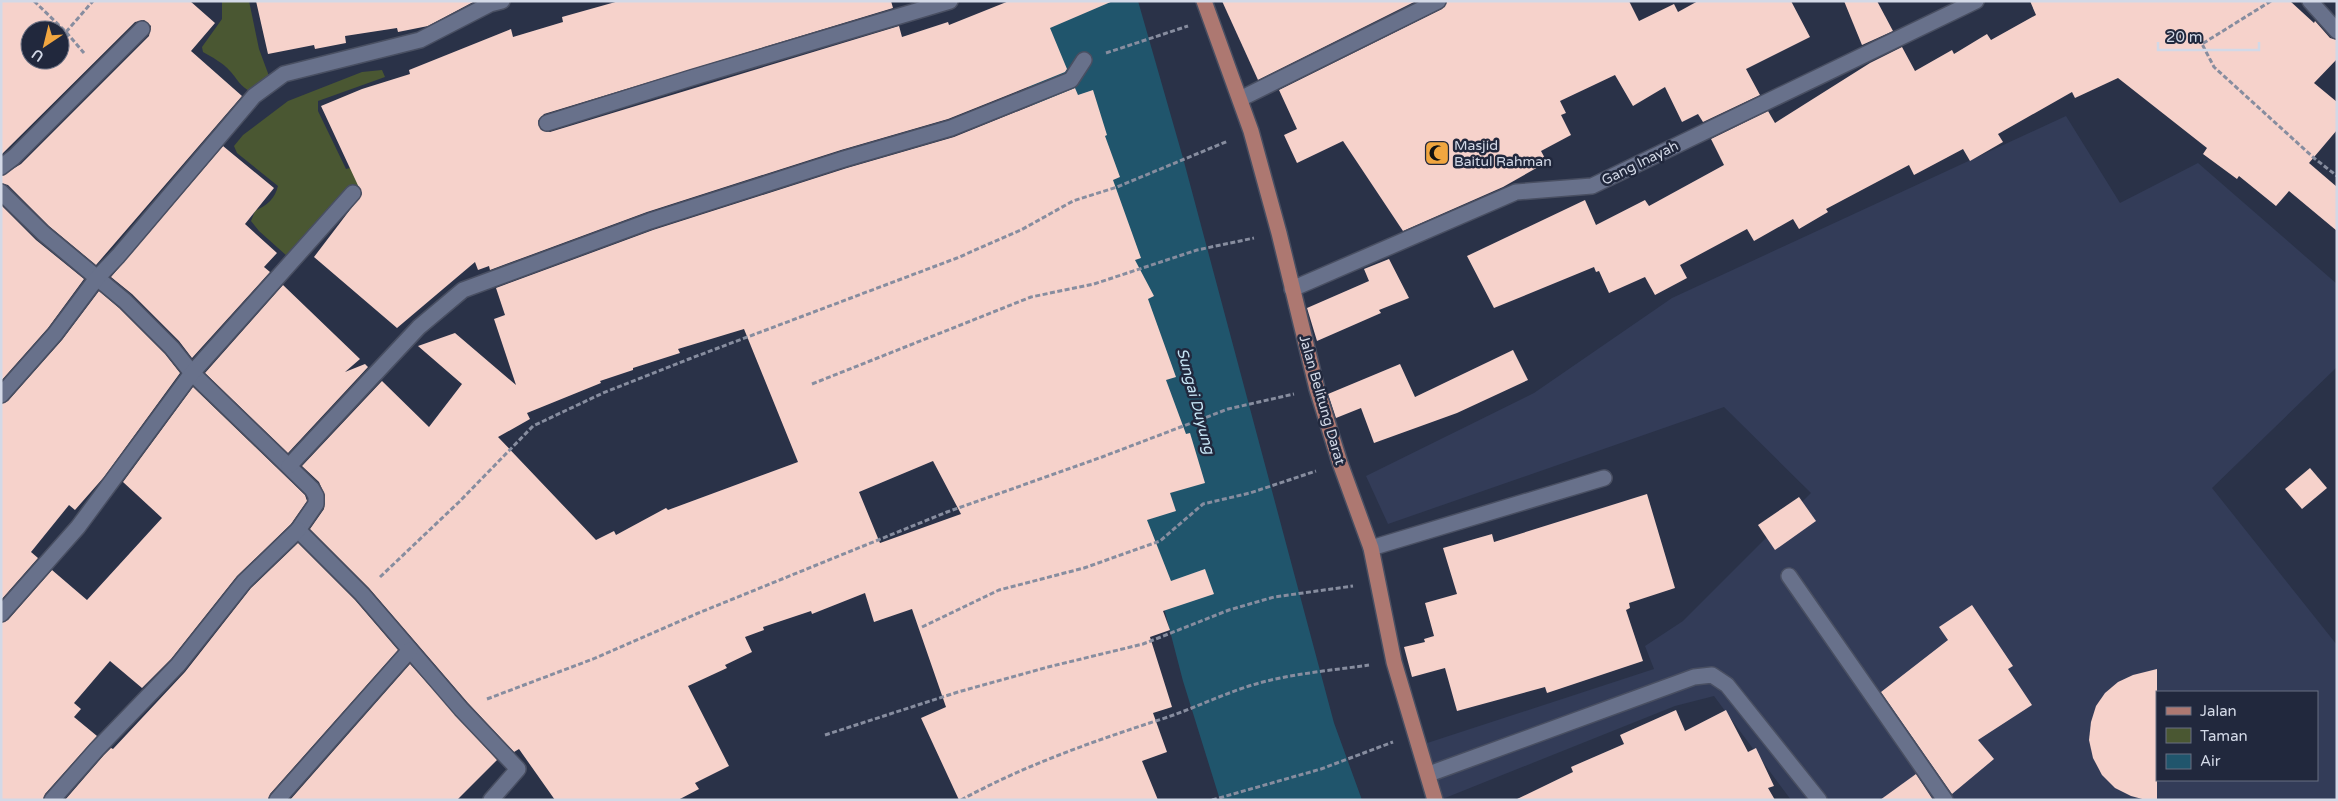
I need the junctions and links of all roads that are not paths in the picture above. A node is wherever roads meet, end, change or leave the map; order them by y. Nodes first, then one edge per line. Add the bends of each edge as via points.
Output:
1 (502, 1) edge
2 (950, 1) edge
3 (1204, 1) edge
4 (1438, 1) edge
5 (1976, 1) edge
6 (2310, 1) edge
7 (142, 28) dead end
8 (2337, 31) edge
9 (1084, 60) road end
10 (1240, 99) junction
11 (547, 123) dead end
12 (1, 167) edge
13 (1, 192) edge
14 (353, 193) dead end
15 (97, 278) junction
16 (1292, 288) junction
17 (192, 373) junction
18 (1, 395) edge
19 (289, 466) junction
20 (1604, 478) dead end
21 (298, 530) junction
22 (1371, 548) junction
23 (1789, 576) dead end
24 (1, 614) edge
25 (410, 650) junction
26 (1429, 774) junction
27 (52, 800) edge
28 (277, 800) edge
29 (492, 800) edge
30 (1435, 800) edge
31 (1819, 800) edge
32 (1945, 800) edge

1 - 15 street via 420,40 284,74 254,96
2 - 11 street
3 - 10 main road, Jalan Belitung Darat
4 - 10 street
5 - 16 street, Gang Inayah via 1592,186 1516,192
6 - 8 street
7 - 12 street
9 - 19 street via 1071,80 951,128 650,221 463,290 419,328
10 - 16 main road, Jalan Belitung Darat
13 - 15 street via 43,233
14 - 17 street
15 - 17 street via 172,348
15 - 18 street via 55,334
16 - 22 main road, Jalan Belitung Darat via 1317,389
17 - 19 street
17 - 24 street via 78,527
19 - 21 street via 316,496 316,504
20 - 22 street
21 - 25 street via 362,594
21 - 27 street via 244,582 178,665
22 - 26 main road, Jalan Belitung Darat via 1394,662
23 - 32 street
25 - 28 street
25 - 29 street via 518,769
26 - 30 main road, Jalan Belitung Darat
26 - 31 street via 1694,677 1712,675 1727,685

